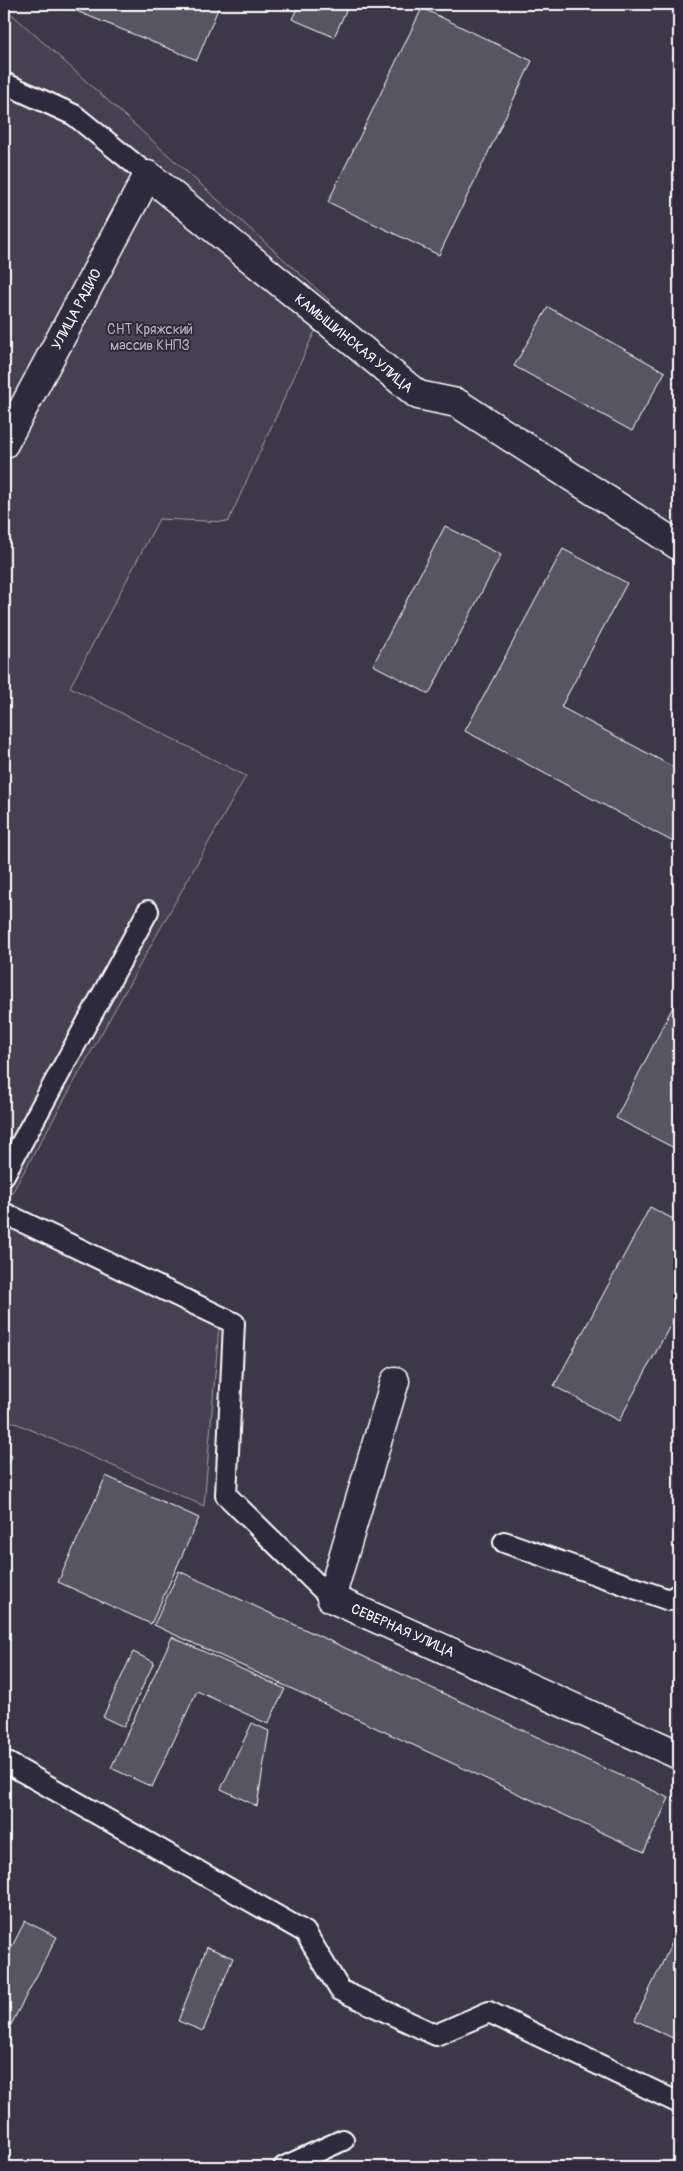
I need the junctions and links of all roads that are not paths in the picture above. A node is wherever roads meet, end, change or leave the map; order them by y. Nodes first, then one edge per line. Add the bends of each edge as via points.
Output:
1 (4, 83) edge
2 (148, 175) junction
3 (4, 444) edge
4 (679, 546) edge
5 (148, 911) dead end
6 (4, 1175) edge
7 (4, 1213) edge
8 (395, 1381) dead end
9 (504, 1542) dead end
10 (679, 1594) edge
11 (332, 1598) junction
12 (679, 1755) edge
13 (4, 1761) edge
14 (679, 2103) edge
15 (343, 2140) dead end
16 (284, 2167) edge

1 - 2 lane via 74,115
2 - 3 street, УЛИЦА РАДИО
2 - 4 street, КАМЫШИНСКАЯ УЛИЦА via 418,396 457,403
5 - 6 lane
7 - 11 lane via 234,1323 226,1495
8 - 11 street
9 - 10 lane via 669,1600
11 - 12 street, СЕВЕРНАЯ УЛИЦА
13 - 14 lane via 306,1932 340,1990 436,2035 489,2012
15 - 16 lane

